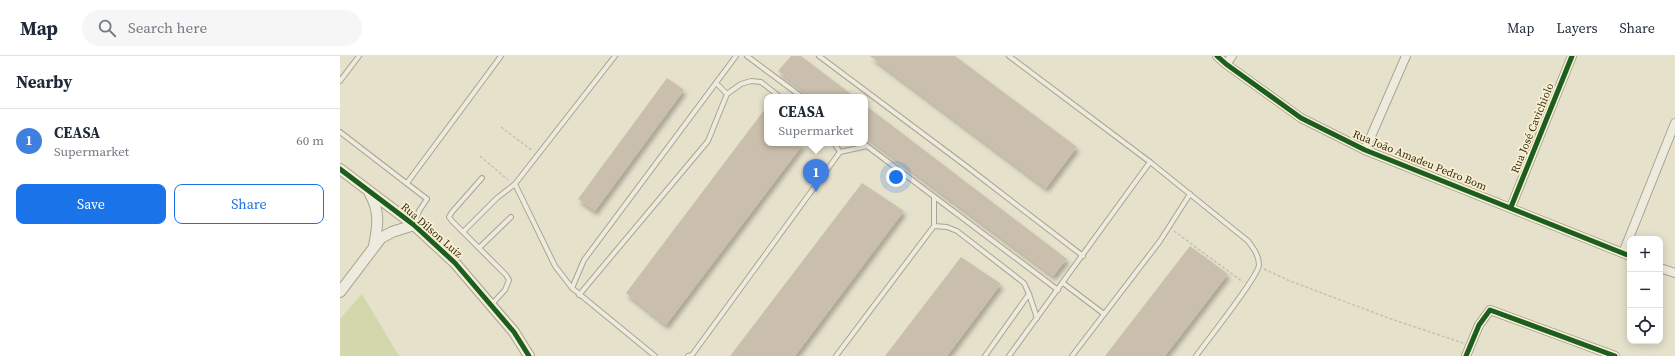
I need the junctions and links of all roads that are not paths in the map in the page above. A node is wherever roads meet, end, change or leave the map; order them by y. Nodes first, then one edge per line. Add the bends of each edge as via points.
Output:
1 (359, 56) edge
2 (501, 56) edge
3 (615, 56) edge
4 (736, 56) edge
5 (747, 56) edge
6 (819, 56) edge
7 (1009, 56) edge
8 (1218, 56) edge
9 (1232, 56) edge
10 (1406, 56) edge
11 (1572, 56) edge
12 (1226, 64) junction
13 (340, 81) edge
14 (716, 83) junction
15 (727, 94) junction
16 (776, 94) edge
17 (798, 94) edge
18 (1675, 123) edge
19 (340, 132) edge
20 (836, 146) edge
21 (867, 146) joint
22 (1365, 150) junction
23 (840, 152) junction
24 (1150, 162) junction
25 (340, 169) edge
26 (482, 178) dead end
27 (407, 183) junction
28 (515, 184) junction
29 (368, 190) junction
30 (1190, 194) junction
31 (934, 197) junction
32 (1511, 207) junction
33 (511, 217) dead end
34 (414, 225) junction
35 (934, 226) junction
36 (463, 232) junction
37 (374, 247) junction
38 (479, 248) junction
39 (1626, 255) edge
40 (1083, 256) junction
41 (1663, 269) edge
42 (1675, 274) edge
43 (1063, 283) junction
44 (572, 288) junction
45 (1058, 290) junction
46 (340, 292) edge
47 (1029, 294) junction
48 (579, 295) junction
49 (491, 305) junction
50 (1104, 314) junction
51 (1037, 318) junction
52 (529, 356) edge
53 (655, 356) edge
54 (690, 356) edge
55 (836, 356) edge
56 (985, 356) edge
57 (1009, 356) edge
58 (1072, 356) edge
59 (1196, 356) edge
60 (1466, 356) edge
61 (1615, 356) edge

1 - 13 lane
2 - 27 lane
3 - 28 lane
4 - 14 lane
5 - 17 lane
6 - 40 lane
7 - 24 lane
8 - 12 street, Rua João Amadeu Pedro Bom
9 - 12 street
10 - 22 street
11 - 32 street, Rua José Cavichiolo
12 - 22 street, Rua João Amadeu Pedro Bom via 1302,118
14 - 15 lane
14 - 44 lane via 584,260
15 - 16 lane via 741,84 751,81 761,82
15 - 48 lane via 708,141
18 - 39 street
19 - 27 lane
20 - 23 lane
21 - 23 lane
21 - 31 lane
22 - 32 street, Rua João Amadeu Pedro Bom
23 - 54 lane
24 - 30 lane
24 - 40 lane
25 - 29 street, Rua Dilson Luiz
26 - 36 lane via 450,217
27 - 34 lane via 427,199
28 - 36 lane
28 - 44 lane via 555,266
29 - 34 street, Rua Dilson Luiz
29 - 37 street via 375,203 378,217
30 - 50 lane via 1169,227
30 - 59 lane via 1248,241 1257,254 1259,267
31 - 35 lane
31 - 45 lane
32 - 39 street, Rua João Amadeu Pedro Bom
33 - 38 lane
34 - 37 street via 381,238
34 - 49 street, Rua Dilson Luiz via 456,263
35 - 47 lane via 957,231 1024,283
35 - 55 lane
36 - 38 lane
37 - 46 street
38 - 49 lane via 509,280 505,290
40 - 43 lane
41 - 42 street
43 - 45 lane
43 - 50 lane
44 - 48 lane
45 - 51 lane
47 - 51 lane
47 - 56 lane
48 - 53 lane
49 - 52 street, Rua Dilson Luiz via 514,332
50 - 58 lane
51 - 57 lane
60 - 61 street via 1479,326 1490,310

